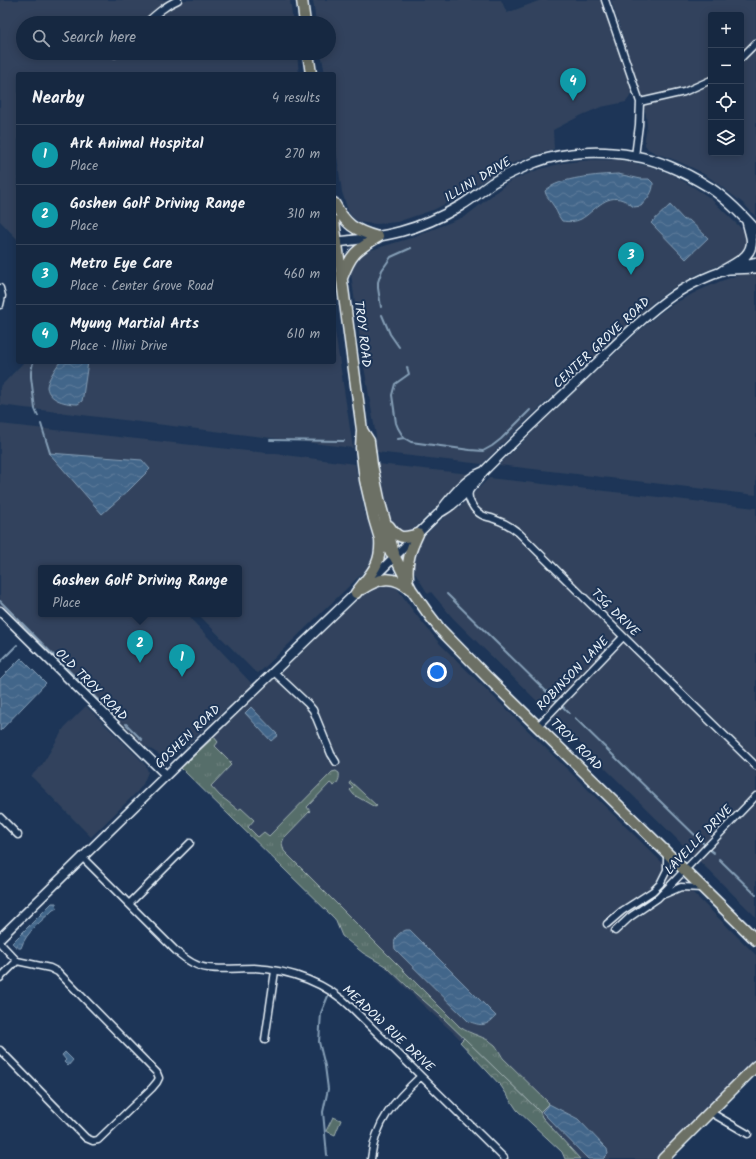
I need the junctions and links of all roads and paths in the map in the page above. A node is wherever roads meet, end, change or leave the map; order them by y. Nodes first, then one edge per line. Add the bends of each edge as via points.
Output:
1 (178, 0) edge
2 (302, 0) edge
3 (605, 0) edge
4 (154, 16) edge
5 (304, 16) edge
6 (756, 43) edge
7 (744, 55) edge
8 (309, 60) edge
9 (311, 72) edge
10 (708, 81) edge
11 (640, 102) junction
12 (635, 156) junction
13 (336, 206) edge
14 (747, 220) junction
15 (756, 229) edge
16 (336, 235) edge
17 (378, 237) junction
18 (337, 242) junction
19 (756, 262) edge
20 (756, 268) edge
21 (726, 270) junction
22 (342, 279) junction
23 (0, 288) edge
24 (0, 305) edge
25 (362, 430) junction
26 (483, 472) junction
27 (477, 481) junction
28 (438, 514) junction
29 (386, 523) junction
30 (418, 534) junction
31 (380, 538) junction
32 (395, 557) junction
33 (408, 584) junction
34 (358, 591) junction
35 (414, 593) junction
36 (0, 611) edge
37 (624, 637) junction
38 (274, 672) junction
39 (538, 726) junction
40 (336, 762) dead end
41 (756, 766) edge
42 (166, 775) junction
43 (756, 796) edge
44 (0, 817) edge
45 (18, 835) dead end
46 (190, 843) dead end
47 (667, 853) junction
48 (82, 857) junction
49 (685, 871) junction
50 (702, 888) junction
51 (658, 898) junction
52 (129, 904) junction
53 (607, 924) dead end
54 (4, 931) edge
55 (615, 931) dead end
56 (0, 938) edge
57 (756, 940) edge
58 (0, 942) edge
59 (17, 961) junction
60 (275, 971) junction
61 (0, 978) edge
62 (265, 1040) dead end
63 (0, 1050) edge
64 (756, 1066) edge
65 (421, 1076) junction
66 (710, 1112) junction
67 (748, 1134) dead end
68 (504, 1158) edge
69 (371, 1159) edge
70 (663, 1159) edge

1 - 4 street
2 - 5 main road
3 - 11 street
6 - 7 street
8 - 9 main road
10 - 11 street via 684,92
11 - 12 street
12 - 14 main road, ILLINI DRIVE via 682,172 721,196
12 - 17 main road, ILLINI DRIVE via 598,152 560,156 536,162 493,183 438,219
13 - 17 main road via 350,226
14 - 15 main road, ILLINI DRIVE
14 - 21 main road via 752,238 751,249 743,259
16 - 18 main road, TROY ROAD
17 - 18 main road, ILLINI DRIVE
17 - 22 main road via 355,252
18 - 22 main road, TROY ROAD
19 - 21 street, CENTER GROVE ROAD
20 - 21 main road
21 - 26 street, CENTER GROVE ROAD via 691,284 658,306
22 - 25 main road, TROY ROAD
23 - 24 street
25 - 29 main road, TROY ROAD via 369,440 372,465
25 - 31 main road, TROY ROAD via 361,448 365,480
26 - 27 street, CENTER GROVE ROAD
26 - 28 street, CENTER GROVE ROAD via 468,481
27 - 28 street, CENTER GROVE ROAD via 448,509
27 - 37 street, TSG DRIVE via 469,491 468,498 478,512 519,532
28 - 30 street, CENTER GROVE ROAD
29 - 30 main road via 399,536
29 - 32 main road, TROY ROAD
30 - 32 street, CENTER GROVE ROAD
30 - 33 main road via 407,564
31 - 32 main road, TROY ROAD
31 - 34 main road via 378,562
32 - 33 main road, TROY ROAD
32 - 34 street, GOSHEN ROAD
33 - 35 main road, TROY ROAD
34 - 35 main road via 379,579 385,579 398,581
34 - 38 street, GOSHEN ROAD
35 - 39 main road, TROY ROAD via 440,628
36 - 42 street, OLD TROY ROAD
37 - 39 street, ROBINSON LANE
37 - 41 street, TSG DRIVE
38 - 40 street via 314,710
38 - 42 street, GOSHEN ROAD
39 - 47 main road, TROY ROAD
42 - 48 street, GOSHEN ROAD
43 - 49 street, LAVELLE DRIVE
44 - 45 street
46 - 52 street
47 - 49 main road, TROY ROAD
47 - 53 street, LAVELLE DRIVE via 667,870 660,884 653,892 622,910
48 - 52 street, MEADOW RUE DRIVE
48 - 54 street, GOSHEN ROAD
49 - 50 main road, TROY ROAD
49 - 51 street, LAVELLE DRIVE
50 - 51 street, LAVELLE DRIVE via 681,887
50 - 57 main road, TROY ROAD
51 - 55 street, LAVELLE DRIVE
52 - 60 street, MEADOW RUE DRIVE via 176,951 194,964 208,968 255,968
54 - 56 street, GOSHEN ROAD
58 - 59 street
59 - 61 street
59 - 63 street via 58,972 157,1073 159,1080 98,1140 91,1141
60 - 62 street
60 - 65 street, MEADOW RUE DRIVE via 309,980 338,996
64 - 66 main road
65 - 68 street, MEADOW RUE DRIVE
65 - 69 street via 406,1089 384,1117 374,1138
66 - 67 street
66 - 70 main road

